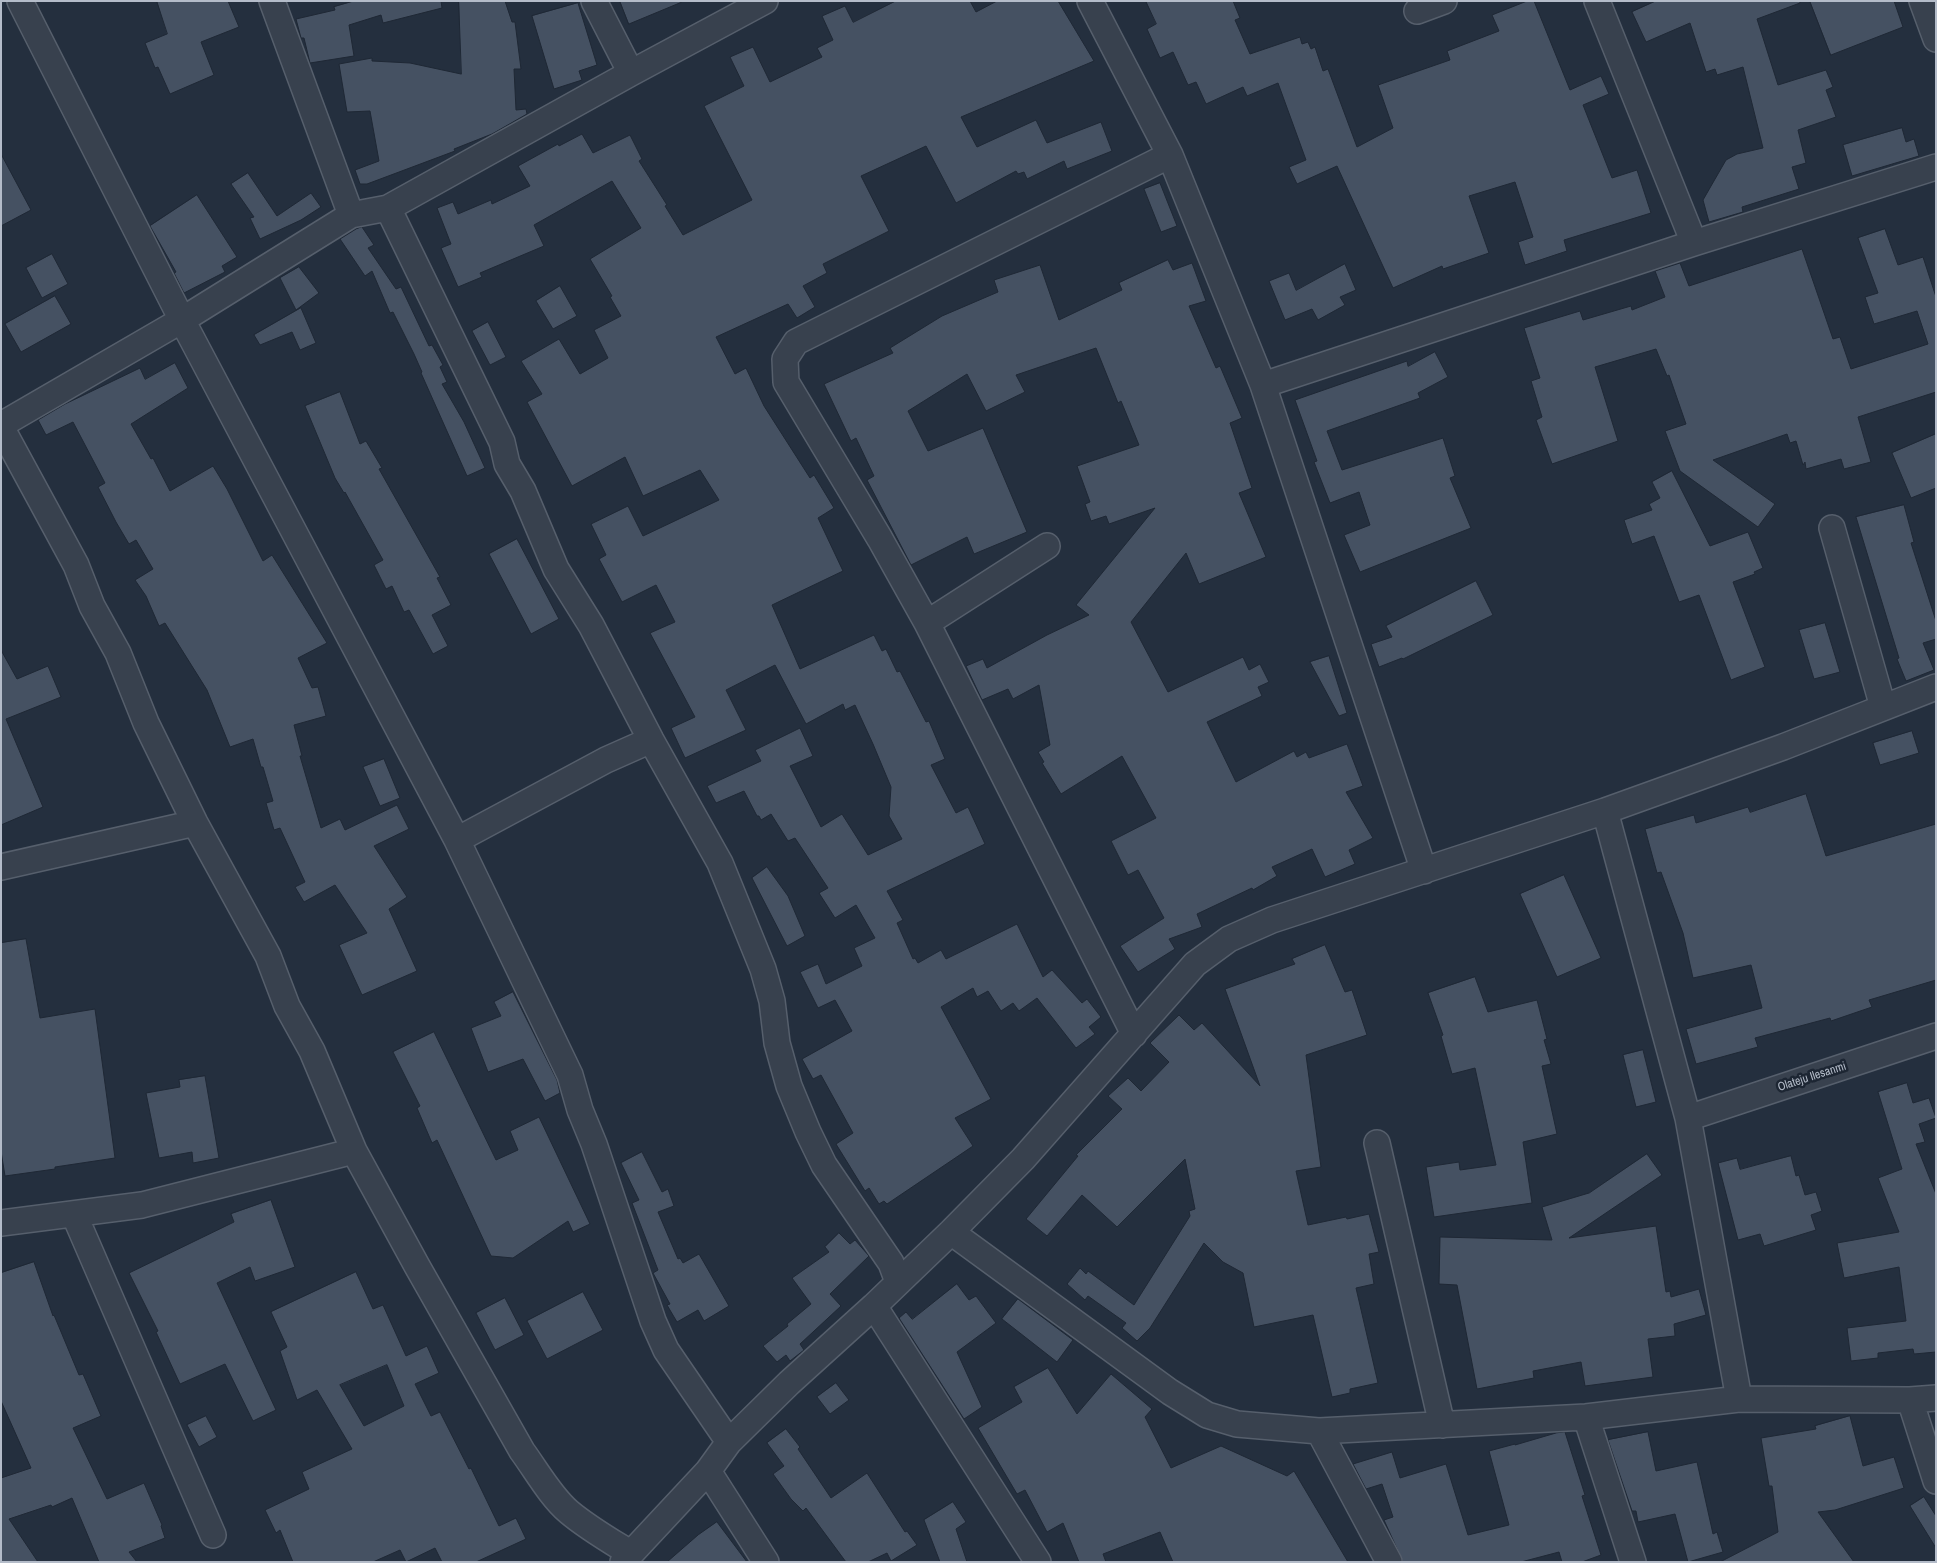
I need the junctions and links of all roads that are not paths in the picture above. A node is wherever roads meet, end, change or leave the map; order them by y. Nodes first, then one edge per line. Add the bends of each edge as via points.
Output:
1 (20, 1) edge
2 (272, 1) edge
3 (594, 1) edge
4 (765, 1) edge
5 (1090, 1) edge
6 (1444, 1) edge
7 (1597, 1) edge
8 (1922, 1) edge
9 (1417, 10) dead end
10 (1936, 39) edge
11 (631, 73) junction
12 (1170, 155) junction
13 (1936, 166) edge
14 (388, 208) junction
15 (351, 215) junction
16 (1694, 243) junction
17 (182, 320) junction
18 (1263, 385) junction
19 (1, 426) edge
20 (1832, 528) dead end
21 (1047, 546) dead end
22 (927, 623) junction
23 (1936, 687) edge
24 (1883, 706) junction
25 (651, 740) junction
26 (1605, 811) junction
27 (195, 823) junction
28 (457, 840) junction
29 (1, 868) edge
30 (1424, 871) junction
31 (1134, 1034) junction
32 (1936, 1036) edge
33 (1688, 1118) junction
34 (1377, 1143) dead end
35 (354, 1152) junction
36 (74, 1214) junction
37 (1, 1223) edge
38 (952, 1232) junction
39 (898, 1282) junction
40 (874, 1306) junction
41 (1936, 1398) edge
42 (1739, 1399) junction
43 (1910, 1400) junction
44 (1586, 1417) junction
45 (1442, 1425) junction
46 (1319, 1431) junction
47 (729, 1442) junction
48 (708, 1471) junction
49 (1936, 1481) edge
50 (212, 1535) dead end
51 (626, 1557) edge
52 (766, 1562) edge
53 (1038, 1562) edge
54 (1388, 1562) edge
55 (1633, 1562) edge

1 - 17 street
2 - 15 street
3 - 11 street
4 - 11 street
5 - 12 street
6 - 9 street
7 - 16 street
8 - 10 street
11 - 14 street
12 - 18 street
12 - 22 street via 796,342 785,360 786,382
13 - 16 street
14 - 15 street
14 - 25 street via 502,442 507,464 523,491 556,569 592,625
15 - 17 street
16 - 18 street
17 - 19 street
17 - 28 street
18 - 30 street
19 - 27 street via 76,565 92,606 118,653 146,723
20 - 24 street
21 - 22 street
22 - 31 street
23 - 24 street
24 - 26 street via 1783,747
25 - 28 street via 606,760
25 - 39 street via 720,863 763,969 772,1001 777,1043 789,1086 808,1132 824,1165 891,1263
26 - 30 street
26 - 33 street
27 - 29 street
27 - 35 street via 268,956 287,1006 312,1052
28 - 47 street via 570,1075 653,1321 666,1350
30 - 31 street via 1272,920 1229,939 1195,964
31 - 38 street via 1023,1159
32 - 33 street, Olateju Ilesanmi
33 - 42 street
34 - 45 street
35 - 36 street via 142,1205
35 - 51 street via 527,1458 567,1511
36 - 37 street
36 - 50 street
38 - 39 street
38 - 46 street via 1170,1392 1207,1414 1237,1424
39 - 40 street
40 - 47 street
40 - 53 street
41 - 43 street
42 - 43 street
42 - 44 street
43 - 49 street
44 - 45 street
44 - 55 street
45 - 46 street
46 - 54 street
47 - 48 street
48 - 51 street
48 - 52 street

